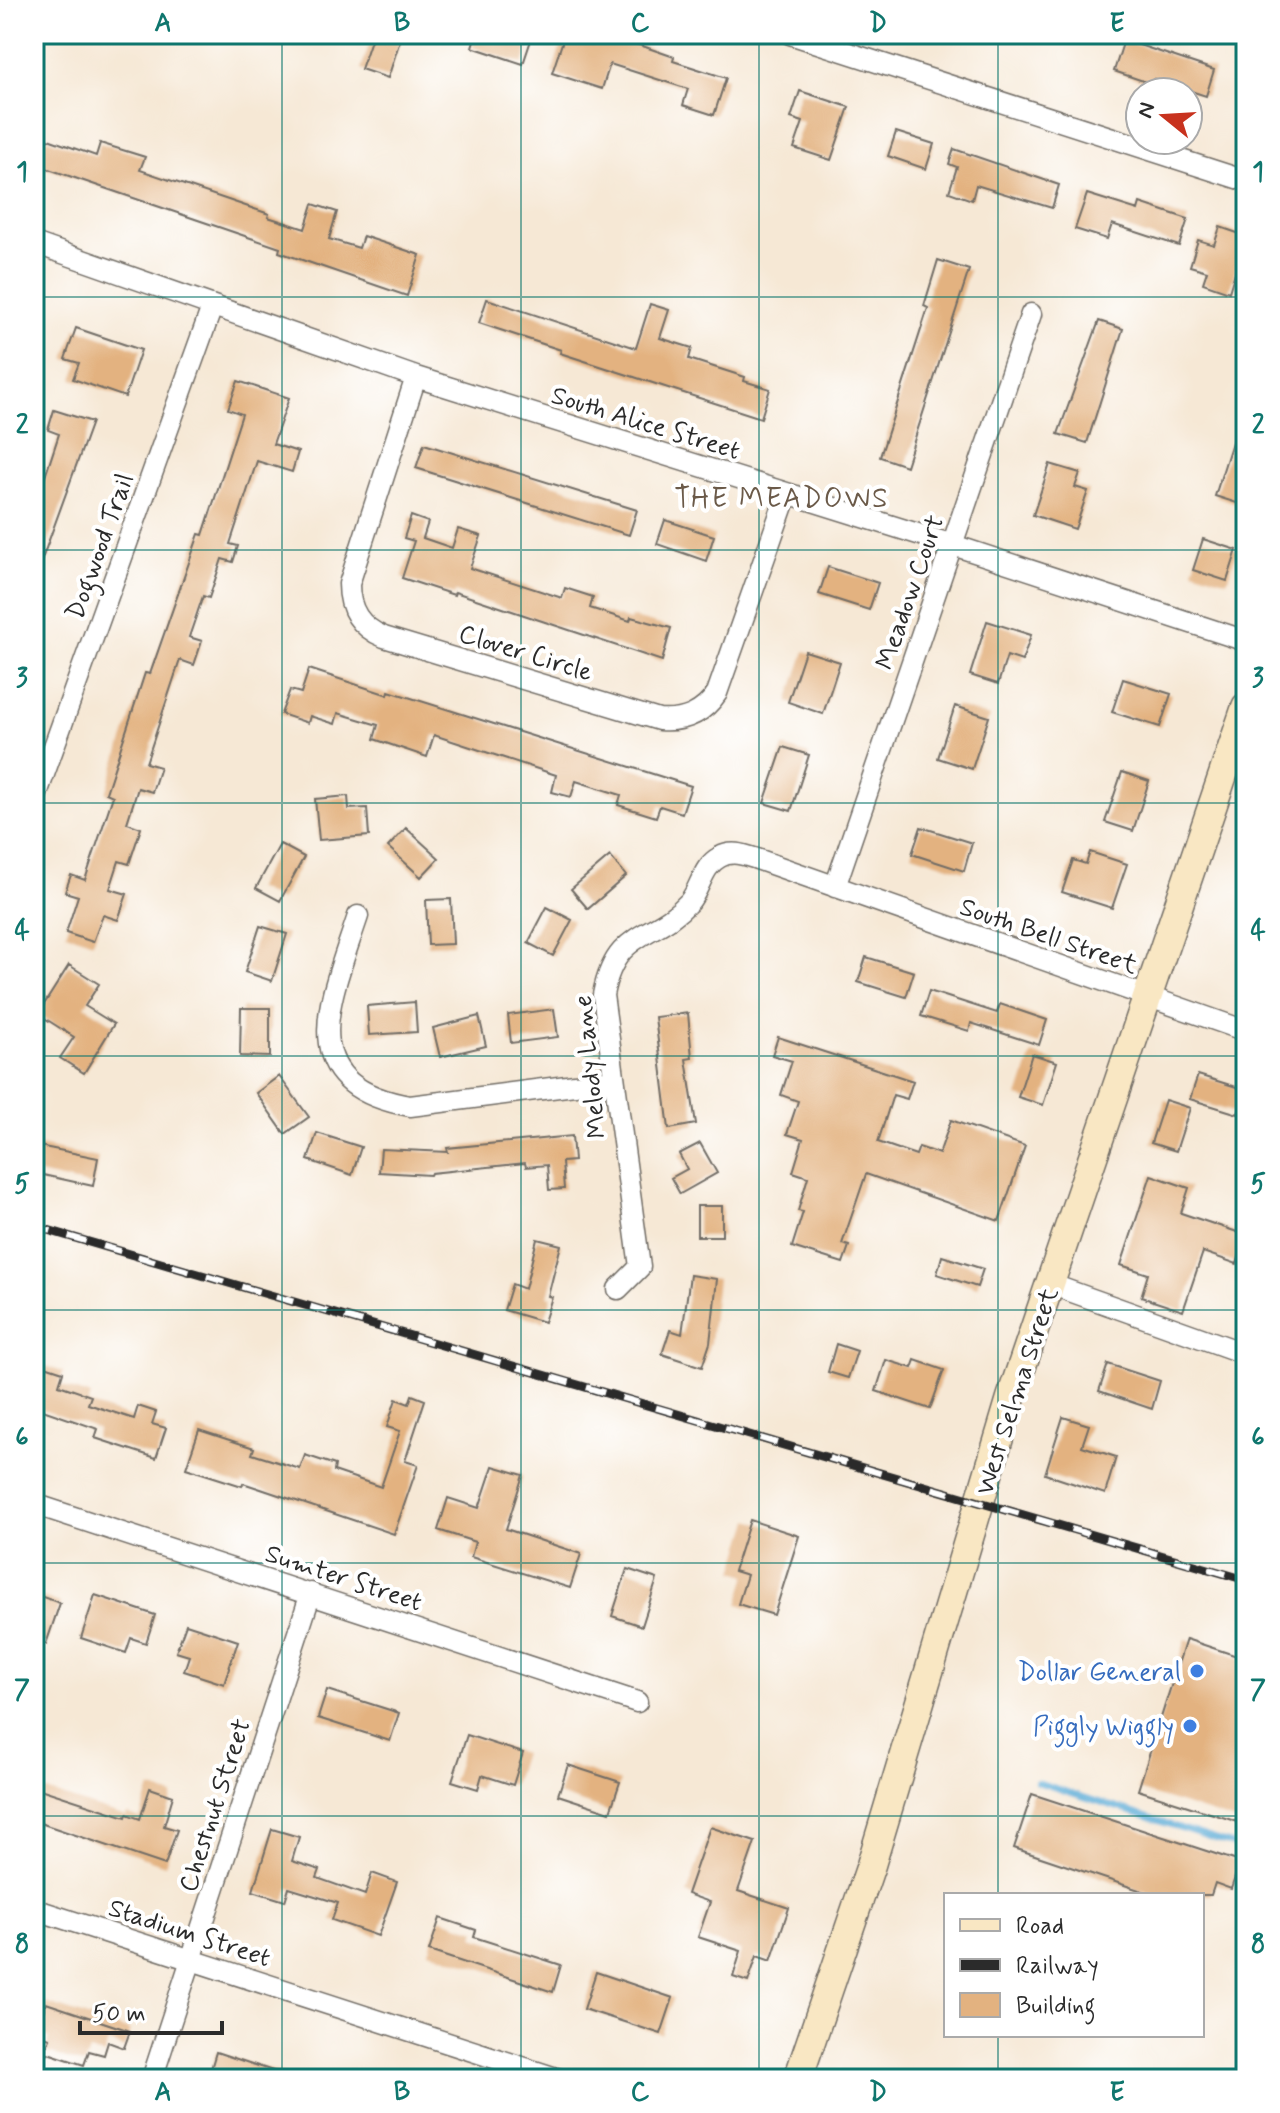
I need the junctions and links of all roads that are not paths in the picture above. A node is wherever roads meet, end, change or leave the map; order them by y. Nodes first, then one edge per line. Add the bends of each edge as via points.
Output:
1 (790, 34) edge
2 (1246, 181) edge
3 (34, 243) edge
4 (212, 307) junction
5 (1031, 314) dead end
6 (416, 377) junction
7 (787, 494) junction
8 (953, 545) junction
9 (1246, 641) edge
10 (1246, 707) edge
11 (34, 802) edge
12 (835, 887) junction
13 (358, 916) dead end
14 (1148, 997) junction
15 (1246, 1031) edge
16 (614, 1080) junction
17 (1050, 1284) junction
18 (618, 1289) dead end
19 (1246, 1354) edge
20 (34, 1504) edge
21 (311, 1593) junction
22 (637, 1702) dead end
23 (34, 1909) edge
24 (191, 1959) junction
25 (152, 2079) edge
26 (559, 2079) edge
27 (798, 2079) edge

1 - 2 street
3 - 4 street, South Alice Street
4 - 6 street, South Alice Street
4 - 11 street, Dogwood Trail
5 - 8 street, Meadow Court
6 - 7 street, South Alice Street
6 - 7 street, Clover Circle via 349,584 350,604 360,621 384,637 659,720 683,719 703,709 717,693
7 - 8 street, South Alice Street
8 - 9 street, South Alice Street
8 - 12 street, Meadow Court
10 - 14 street, West Selma Street
12 - 14 street, South Bell Street
12 - 16 street, Melody Lane via 744,855 723,855 713,862 686,905 639,935 613,963 603,995
13 - 16 street via 326,1032 338,1068 366,1093 410,1106
14 - 15 street, South Bell Street
14 - 17 street, West Selma Street
16 - 18 street, Melody Lane via 640,1267
17 - 19 street
17 - 27 street, West Selma Street via 871,1865
20 - 21 street, Sumter Street
21 - 22 street, Sumter Street
21 - 24 street, Chestnut Street
23 - 24 street, Stadium Street
24 - 25 street, Chestnut Street
24 - 26 street, Stadium Street

